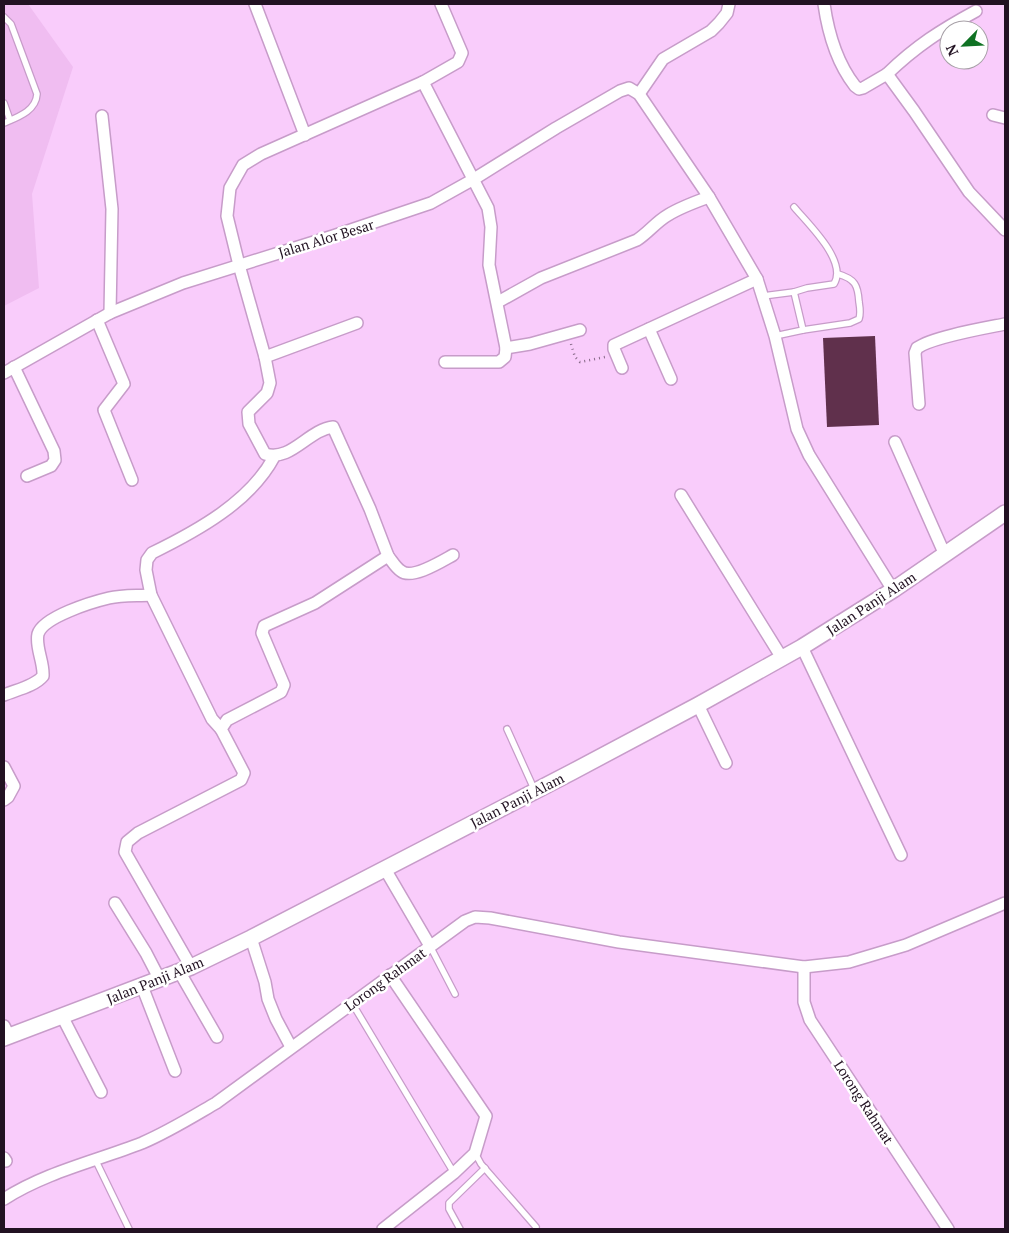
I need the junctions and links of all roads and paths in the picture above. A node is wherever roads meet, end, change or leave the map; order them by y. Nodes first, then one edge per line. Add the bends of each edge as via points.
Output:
1 (255, 4) edge
2 (441, 4) edge
3 (729, 4) edge
4 (824, 4) edge
5 (976, 11) dead end
6 (4, 17) edge
7 (887, 74) junction
8 (423, 82) junction
9 (639, 94) junction
10 (4, 103) edge
11 (993, 115) dead end
12 (102, 116) dead end
13 (1005, 118) edge
14 (7, 122) edge
15 (305, 135) junction
16 (474, 179) junction
17 (709, 197) junction
18 (794, 207) dead end
19 (1005, 230) edge
20 (239, 265) junction
21 (838, 274) junction
22 (757, 279) junction
23 (794, 292) junction
24 (763, 296) junction
25 (498, 302) junction
26 (110, 313) junction
27 (97, 320) junction
28 (357, 323) dead end
29 (1005, 324) edge
30 (649, 329) junction
31 (803, 330) junction
32 (574, 331) joint
33 (775, 336) junction
34 (506, 348) junction
35 (616, 354) junction
36 (265, 358) junction
37 (445, 362) dead end
38 (14, 367) junction
39 (622, 368) dead end
40 (4, 373) edge
41 (671, 379) dead end
42 (920, 404) dead end
43 (895, 442) dead end
44 (274, 457) junction
45 (27, 476) dead end
46 (132, 480) dead end
47 (681, 495) dead end
48 (1005, 513) edge
49 (453, 555) dead end
50 (945, 555) junction
51 (388, 556) junction
52 (893, 590) junction
53 (151, 595) junction
54 (802, 647) junction
55 (782, 658) junction
56 (4, 695) edge
57 (698, 705) junction
58 (221, 729) junction
59 (507, 729) dead end
60 (726, 763) dead end
61 (4, 767) edge
62 (535, 791) junction
63 (4, 800) edge
64 (901, 855) dead end
65 (385, 869) junction
66 (115, 903) dead end
67 (1005, 903) edge
68 (251, 938) junction
69 (430, 946) junction
70 (804, 967) junction
71 (185, 969) junction
72 (390, 975) junction
73 (160, 980) junction
74 (142, 986) junction
75 (454, 994) dead end
76 (352, 1003) junction
77 (62, 1016) junction
78 (5, 1033) edge
79 (217, 1037) dead end
80 (291, 1047) junction
81 (175, 1070) dead end
82 (101, 1092) dead end
83 (475, 1153) junction
84 (95, 1159) junction
85 (485, 1168) junction
86 (454, 1173) junction
87 (4, 1199) edge
88 (536, 1227) dead end
89 (129, 1229) edge
90 (383, 1229) edge
91 (460, 1229) edge
92 (948, 1229) edge

1 - 15 street
2 - 8 street via 462,54 458,62
3 - 9 street via 724,18 711,31 663,59
4 - 7 street via 833,43 855,86 863,88
5 - 7 street via 928,38
6 - 14 lane via 11,24 36,94 33,106
7 - 19 street via 969,192
8 - 15 street
8 - 16 street
9 - 16 street, Jalan Alor Besar via 629,88 620,91
9 - 17 street
10 - 14 lane
11 - 13 street
12 - 26 street via 112,208
15 - 20 street via 261,154 243,166 230,188 227,216
16 - 20 street, Jalan Alor Besar via 431,203 402,214
16 - 25 street via 488,208 490,265
17 - 22 street
17 - 25 street via 668,215 637,240 541,278
18 - 21 lane via 828,249
20 - 26 street, Jalan Alor Besar via 183,283
20 - 36 street
21 - 23 lane via 834,284
21 - 31 lane via 854,282 858,289 859,319
22 - 24 street
22 - 30 street
23 - 24 lane
23 - 31 lane
24 - 33 street
25 - 34 street
26 - 27 street, Jalan Alor Besar
27 - 38 street, Jalan Alor Besar
27 - 46 street via 124,384 104,410
28 - 36 street
29 - 42 street via 962,333 917,348
30 - 35 street via 614,345
30 - 41 street
31 - 33 lane
32 - 34 street
32 - 35 path via 575,357 580,362
33 - 52 street via 798,428 809,455
34 - 37 street via 505,357 499,362
35 - 39 street
36 - 44 street via 270,383 267,393 248,412 249,424 265,454
38 - 40 street, Jalan Alor Besar
38 - 45 street via 54,451 55,460 51,466
43 - 50 street
44 - 51 street via 286,453 323,428 333,427
44 - 53 street via 260,481 208,523 152,553 146,570
47 - 55 street
48 - 50 main road, Jalan Panji Alam
49 - 51 street via 406,574
50 - 52 main road, Jalan Panji Alam
51 - 58 street via 315,603 264,626 262,633 284,685 281,692 227,720
52 - 54 main road, Jalan Panji Alam
53 - 56 street via 109,598 45,623 37,639 43,676
53 - 58 street via 212,719
54 - 55 main road, Jalan Panji Alam
54 - 64 street
55 - 57 main road, Jalan Panji Alam
57 - 60 street
57 - 62 main road, Jalan Panji Alam
58 - 71 street via 244,772 241,780 138,833 127,842 124,852
59 - 62 lane
61 - 63 street via 14,786
62 - 65 main road, Jalan Panji Alam
65 - 68 main road, Jalan Panji Alam
65 - 69 street
66 - 73 street
67 - 70 street, Lorong Rahmat via 906,945 849,962
68 - 71 main road, Jalan Panji Alam
68 - 80 street via 268,999
69 - 70 street, Lorong Rahmat via 475,917 620,942
69 - 72 street, Lorong Rahmat
69 - 75 lane
70 - 92 street, Lorong Rahmat via 804,1002 810,1020
71 - 73 main road, Jalan Panji Alam
71 - 79 street
72 - 76 street, Lorong Rahmat
72 - 83 street via 486,1116
73 - 74 main road, Jalan Panji Alam
74 - 77 main road, Jalan Panji Alam
74 - 81 street
76 - 80 street, Lorong Rahmat
76 - 86 lane
77 - 78 main road, Jalan Panji Alam
77 - 82 street
80 - 84 street, Lorong Rahmat via 216,1103 187,1120 141,1143
83 - 85 lane
83 - 86 street
84 - 87 street, Lorong Rahmat via 50,1176
84 - 89 lane
85 - 88 lane
85 - 91 lane via 449,1203
86 - 90 street

